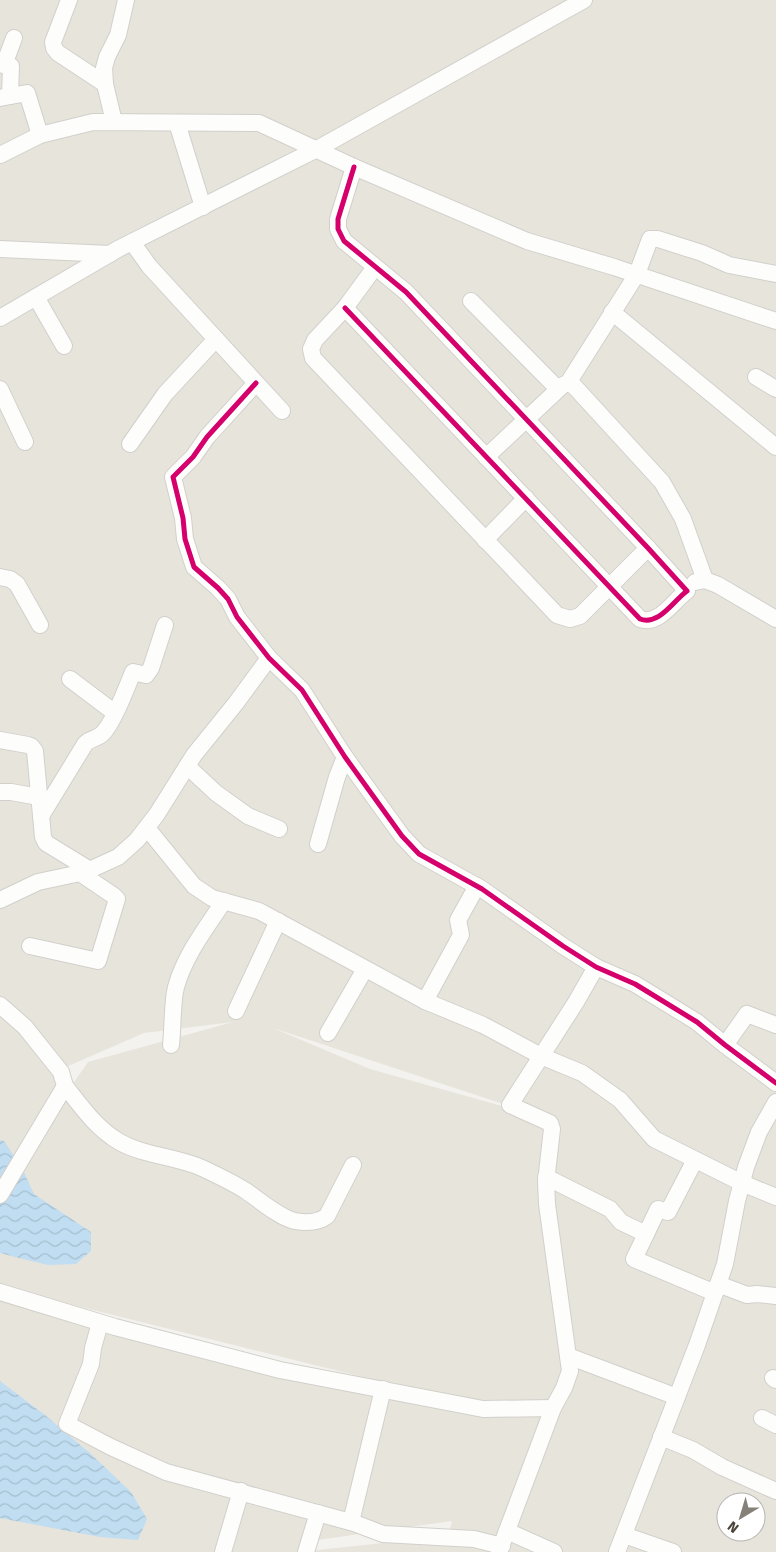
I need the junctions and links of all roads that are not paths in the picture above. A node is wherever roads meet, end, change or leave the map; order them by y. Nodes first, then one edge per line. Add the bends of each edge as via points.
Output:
1 (69, 0) edge
2 (126, 0) edge
3 (576, 2) edge
4 (14, 38) dead end
5 (2, 64) edge
6 (105, 84) junction
7 (5, 97) edge
8 (114, 122) junction
9 (177, 123) junction
10 (40, 135) junction
11 (316, 149) junction
12 (0, 155) edge
13 (354, 167) junction
14 (203, 207) junction
15 (132, 242) junction
16 (0, 249) edge
17 (110, 254) junction
18 (375, 267) junction
19 (637, 274) junction
20 (776, 274) edge
21 (36, 297) junction
22 (471, 301) dead end
23 (345, 308) junction
24 (612, 312) junction
25 (0, 318) edge
26 (776, 321) edge
27 (216, 339) junction
28 (64, 346) dead end
29 (756, 377) dead end
30 (256, 383) junction
31 (563, 386) junction
32 (0, 389) edge
33 (776, 389) edge
34 (282, 411) dead end
35 (526, 418) junction
36 (24, 442) dead end
37 (130, 444) dead end
38 (776, 447) edge
39 (486, 456) junction
40 (526, 498) junction
41 (486, 540) junction
42 (648, 548) junction
43 (0, 577) edge
44 (705, 580) junction
45 (610, 587) junction
46 (687, 591) junction
47 (774, 613) edge
48 (40, 625) dead end
49 (165, 625) dead end
50 (269, 658) junction
51 (70, 679) dead end
52 (115, 712) junction
53 (0, 740) edge
54 (345, 757) junction
55 (187, 766) junction
56 (0, 792) edge
57 (39, 797) junction
58 (41, 816) junction
59 (146, 828) junction
60 (279, 829) dead end
61 (318, 844) dead end
62 (85, 871) junction
63 (476, 886) junction
64 (0, 900) edge
65 (224, 901) junction
66 (278, 921) junction
67 (30, 946) dead end
68 (596, 967) junction
69 (365, 969) junction
70 (425, 1001) junction
71 (0, 1005) edge
72 (236, 1012) dead end
73 (776, 1025) edge
74 (328, 1033) dead end
75 (171, 1045) dead end
76 (725, 1046) junction
77 (541, 1056) junction
78 (776, 1083) edge
79 (65, 1086) junction
80 (776, 1102) edge
81 (695, 1160) junction
82 (353, 1165) dead end
83 (546, 1177) junction
84 (742, 1183) junction
85 (0, 1195) edge
86 (776, 1197) edge
87 (646, 1234) junction
88 (717, 1288) junction
89 (0, 1292) edge
90 (776, 1296) edge
91 (100, 1323) junction
92 (568, 1356) junction
93 (383, 1389) junction
94 (677, 1397) junction
95 (553, 1408) junction
96 (661, 1437) junction
97 (776, 1491) edge
98 (241, 1492) junction
99 (318, 1513) junction
100 (351, 1522) junction
101 (624, 1535) junction
102 (502, 1543) edge
103 (223, 1552) edge
104 (306, 1552) edge
105 (554, 1552) edge
106 (617, 1552) edge
107 (673, 1552) edge

1 - 6 street via 53,42 54,48
2 - 6 street via 118,35 104,68
3 - 11 street
4 - 5 street
5 - 7 street via 11,66
6 - 8 street
7 - 10 street via 27,93
8 - 9 street
8 - 10 street via 94,122
9 - 11 street via 259,123
9 - 14 street
10 - 12 street
11 - 13 street
11 - 14 street
13 - 18 street via 338,229 344,241
13 - 19 street via 527,241
14 - 15 street
15 - 17 street
15 - 27 street via 149,266
16 - 17 street
17 - 21 street
18 - 23 street
18 - 35 street via 406,292
19 - 20 street via 648,242 658,239 729,265
19 - 24 street
19 - 26 street
21 - 25 street
21 - 28 street
22 - 31 street
23 - 39 street
23 - 41 street via 315,340 311,349 313,358
24 - 31 street
24 - 38 street
27 - 30 street
27 - 37 street via 165,394
29 - 33 street
30 - 34 street
30 - 50 street via 173,477 194,567 228,598
31 - 35 street
31 - 44 street via 574,386 662,482 683,520
32 - 36 street
35 - 39 street
35 - 42 street
39 - 40 street
40 - 41 street
40 - 45 street
41 - 45 street via 557,615 570,619 580,616
42 - 45 street
42 - 46 street
43 - 48 street via 17,584
44 - 46 street via 695,582
44 - 47 street
45 - 46 street via 640,618 647,621 654,619
49 - 52 street via 151,668 146,675 133,672
50 - 54 street via 302,690
50 - 55 street
51 - 52 street
52 - 58 street via 102,735 85,744
53 - 57 street via 28,745 35,751
54 - 61 street
54 - 63 street via 402,836 419,854
55 - 59 street
55 - 60 street via 248,816
56 - 57 street
57 - 58 street
58 - 62 street via 46,843
59 - 62 street via 118,857
59 - 65 street via 194,886 212,898
62 - 64 street via 38,882
62 - 67 street via 116,899 98,960
63 - 68 street
63 - 70 street via 458,920 461,935
65 - 66 street via 259,911
65 - 75 street via 183,968 176,988
66 - 69 street
66 - 72 street
68 - 76 street via 635,984 697,1022
68 - 77 street
69 - 70 street
69 - 74 street
70 - 77 street via 483,1025
71 - 79 street via 25,1027 61,1072
73 - 76 street via 747,1014
76 - 78 street
77 - 81 street via 582,1073 620,1100 654,1139
77 - 83 street via 510,1105 550,1123
79 - 82 street via 94,1120 118,1141 200,1167 293,1221 321,1221 327,1216
79 - 85 street
80 - 84 street via 759,1132
81 - 84 street
81 - 87 street via 668,1212 658,1209
83 - 87 street via 610,1209 621,1222
83 - 92 street
84 - 86 street
84 - 88 street
87 - 88 street via 634,1259
88 - 90 street via 747,1295
88 - 94 street
89 - 91 street
91 - 93 street via 280,1370
91 - 98 street via 91,1364 67,1424 166,1472
92 - 94 street
92 - 95 street via 570,1371
93 - 95 street via 483,1409
93 - 100 street
94 - 96 street
95 - 102 street
96 - 97 street
96 - 101 street
98 - 99 street
98 - 103 street
99 - 100 street
99 - 104 street
100 - 102 street via 383,1534
101 - 106 street
101 - 107 street
102 - 105 street

